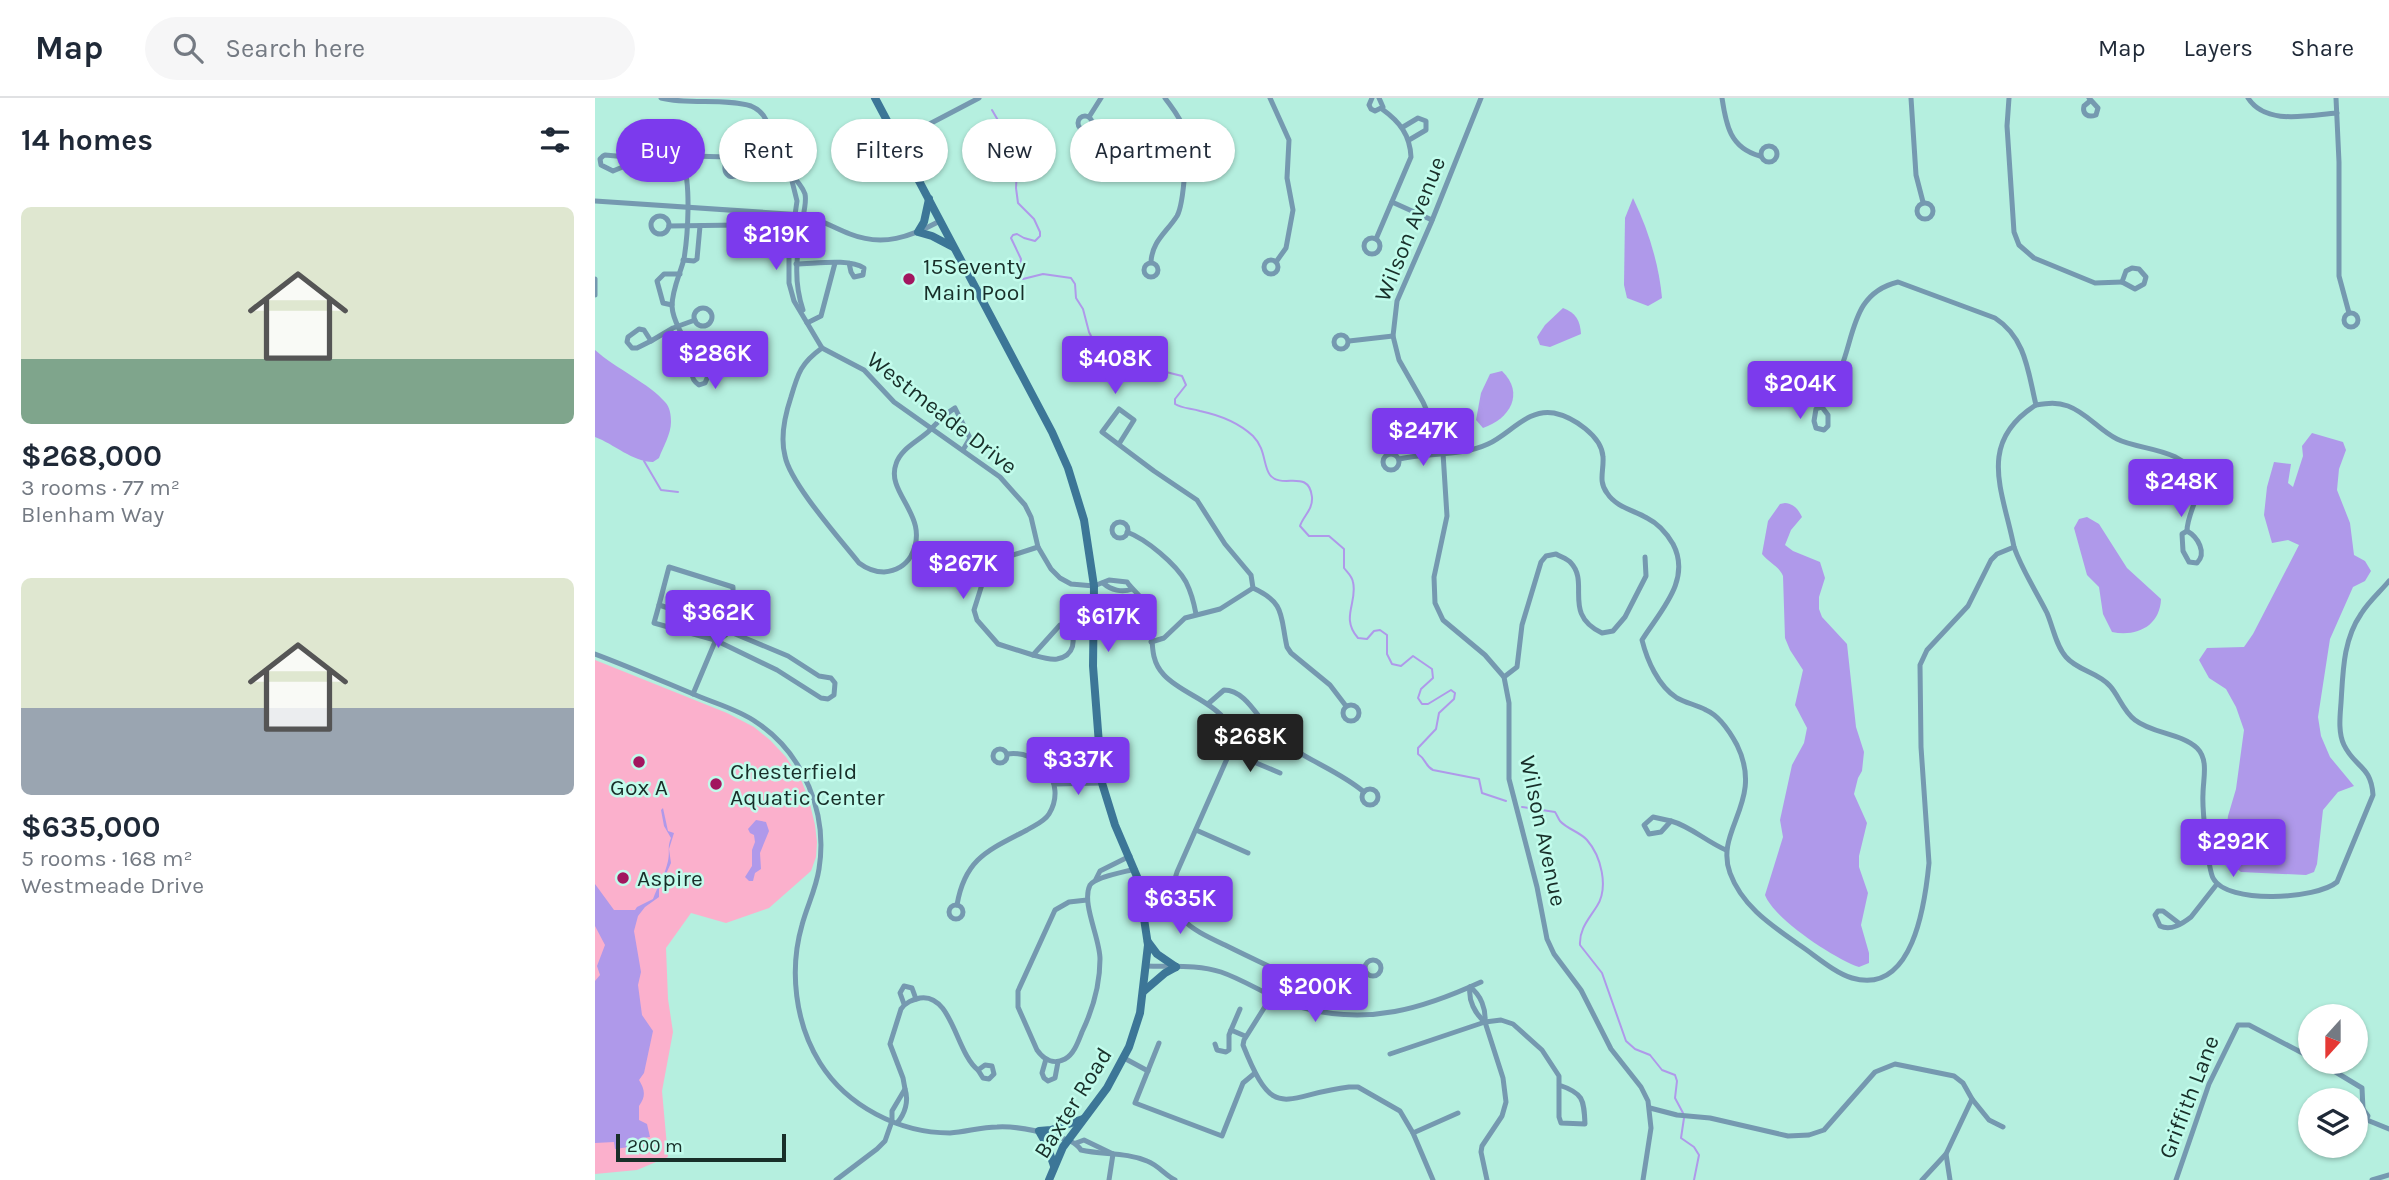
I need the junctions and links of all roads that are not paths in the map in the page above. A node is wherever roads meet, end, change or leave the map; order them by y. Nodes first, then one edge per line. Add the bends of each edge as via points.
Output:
1 (661, 98) edge
2 (875, 98) edge
3 (979, 98) edge
4 (1101, 98) edge
5 (1164, 98) edge
6 (1270, 98) edge
7 (1372, 98) edge
8 (1378, 98) edge
9 (1481, 98) edge
10 (1722, 98) edge
11 (1911, 98) edge
12 (2009, 98) edge
13 (2248, 98) edge
14 (2336, 98) edge
15 (1382, 109) junction
16 (2337, 113) junction
17 (1089, 117) dead end
18 (886, 119) edge
19 (939, 119) edge
20 (1403, 127) junction
21 (1409, 140) junction
22 (1760, 156) dead end
23 (627, 157) joint
24 (688, 182) edge
25 (920, 182) edge
26 (929, 199) junction
27 (595, 201) edge
28 (1392, 202) junction
29 (1923, 202) dead end
30 (688, 207) junction
31 (800, 215) junction
32 (1432, 220) junction
33 (940, 221) junction
34 (739, 225) junction
35 (669, 226) dead end
36 (700, 226) junction
37 (686, 227) junction
38 (918, 232) junction
39 (1376, 239) dead end
40 (954, 248) junction
41 (683, 260) junction
42 (1151, 262) dead end
43 (1276, 262) dead end
44 (835, 263) junction
45 (849, 263) dead end
46 (789, 264) junction
47 (797, 264) junction
48 (680, 274) junction
49 (595, 279) edge
50 (2122, 282) junction
51 (595, 295) edge
52 (672, 305) junction
53 (2349, 313) dead end
54 (695, 320) dead end
55 (807, 322) junction
56 (679, 326) junction
57 (1393, 336) junction
58 (651, 341) dead end
59 (1349, 341) dead end
60 (822, 348) junction
61 (700, 364) dead end
62 (2036, 405) junction
63 (1822, 407) dead end
64 (931, 429) junction
65 (1119, 444) junction
66 (963, 450) junction
67 (1443, 453) junction
68 (1399, 460) dead end
69 (2187, 531) junction
70 (1127, 532) dead end
71 (1038, 547) junction
72 (2014, 547) junction
73 (1645, 557) dead end
74 (2389, 581) edge
75 (1098, 585) junction
76 (1253, 588) junction
77 (659, 605) junction
78 (1196, 614) junction
79 (724, 623) junction
80 (716, 624) junction
81 (728, 631) junction
82 (716, 638) junction
83 (1151, 642) junction
84 (595, 654) edge
85 (1033, 655) junction
86 (1504, 677) junction
87 (693, 694) junction
88 (1209, 703) junction
89 (1346, 706) dead end
90 (1230, 751) junction
91 (1007, 754) dead end
92 (1100, 764) junction
93 (1280, 773) dead end
94 (1053, 782) junction
95 (1102, 783) junction
96 (1364, 792) dead end
97 (1671, 821) junction
98 (1196, 830) junction
99 (1726, 850) junction
100 (1248, 853) dead end
101 (1130, 856) junction
102 (1135, 869) junction
103 (1095, 879) junction
104 (2217, 884) junction
105 (1087, 900) junction
106 (957, 905) dead end
107 (2180, 924) dead end
108 (1148, 942) junction
109 (1146, 966) junction
110 (1176, 967) junction
111 (1281, 972) junction
112 (1365, 972) dead end
113 (1481, 982) dead end
114 (1470, 987) junction
115 (1144, 991) junction
116 (1271, 997) junction
117 (916, 999) junction
118 (904, 1004) junction
119 (1240, 1009) dead end
120 (1485, 1022) junction
121 (1231, 1030) junction
122 (1245, 1036) junction
123 (1159, 1043) dead end
124 (1215, 1044) dead end
125 (2298, 1051) edge
126 (1390, 1054) dead end
127 (1124, 1058) junction
128 (1046, 1059) junction
129 (1058, 1062) junction
130 (978, 1070) dead end
131 (1148, 1071) junction
132 (1255, 1073) junction
133 (2340, 1074) edge
134 (1559, 1085) junction
135 (2362, 1088) edge
136 (905, 1089) junction
137 (1972, 1099) junction
138 (1650, 1108) junction
139 (1458, 1113) dead end
140 (1083, 1119) junction
141 (2368, 1120) edge
142 (895, 1122) junction
143 (2003, 1128) dead end
144 (2389, 1129) edge
145 (1038, 1131) junction
146 (1413, 1133) junction
147 (1067, 1140) junction
148 (1113, 1154) junction
149 (1945, 1154) junction
150 (1054, 1167) junction
151 (2389, 1175) edge
152 (836, 1180) edge
153 (1049, 1180) edge
154 (1109, 1180) edge
155 (1175, 1180) edge
156 (1433, 1180) edge
157 (1487, 1180) edge
158 (1643, 1180) edge
159 (1922, 1180) edge
160 (1950, 1180) edge
161 (2176, 1180) edge
162 (2372, 1180) edge

1 - 31 street via 757,109 769,125 777,159 795,189
2 - 18 main road, Baxter Road
3 - 19 street
4 - 17 street
5 - 42 street via 1185,135 1182,200 1177,216 1156,242
6 - 43 street via 1289,140 1287,178 1293,210 1286,248
7 - 15 street via 1371,109
8 - 15 street
9 - 32 street, Wilson Avenue
10 - 22 street via 1731,138
11 - 29 street via 1916,175
12 - 50 street via 2014,232 2019,245 2034,258 2095,283
13 - 16 street via 2259,110 2279,116
14 - 16 street
15 - 20 street
16 - 53 street via 2339,276
20 - 21 street
20 - 21 street via 1418,118 1426,121 1426,130
21 - 28 street via 1410,161
23 - 23 street via 604,155 600,163 613,171 625,166
24 - 30 street
25 - 26 main road, Baxter Road
26 - 33 main road, Baxter Road
26 - 38 main road
27 - 30 street
28 - 32 street
28 - 39 street
30 - 31 street
30 - 37 street
31 - 38 street via 866,239 897,239
31 - 46 street
31 - 47 street
32 - 57 street, Wilson Avenue via 1397,301
33 - 38 street
33 - 40 main road, Baxter Road
34 - 34 street via 760,238 768,234 763,225
34 - 36 street
35 - 37 street
36 - 37 street
36 - 41 street via 697,258
37 - 41 street
38 - 40 main road
40 - 75 main road, Baxter Road via 1068,468
41 - 48 street
44 - 45 street
44 - 47 street
44 - 55 street via 821,316
46 - 47 street
46 - 55 street via 794,301
47 - 55 street via 796,288
48 - 52 street
48 - 52 street via 664,274 657,281 663,303
49 - 51 street
50 - 50 street via 2139,288 2145,277 2140,269 2132,268
52 - 56 street
54 - 56 street
55 - 60 street
56 - 58 street
56 - 61 street
57 - 59 street
57 - 67 street, Wilson Avenue via 1399,360 1423,402
60 - 64 street, Westmeade Drive via 864,370 894,402
60 - 64 street via 798,375 785,418 784,454 791,474 859,563 869,569 892,571 907,563 912,554 916,526 895,480 895,467 904,451
62 - 63 street via 2022,347 2007,327 1994,317 1898,282 1877,292 1856,316 1840,371
62 - 69 street via 2066,405 2116,439 2181,461 2195,476 2197,486
62 - 72 street via 2014,422 1997,461 1999,490
64 - 66 street, Westmeade Drive
64 - 66 street via 954,408 970,438
65 - 65 street via 1134,420 1119,409 1102,432
65 - 76 street via 1197,500 1251,575
66 - 71 street, Westmeade Drive via 1013,489 1031,517
67 - 68 street
67 - 86 street, Wilson Avenue via 1447,516 1434,577 1435,603 1443,620
67 - 99 street via 1486,445 1540,413 1568,417 1599,445 1603,457 1600,477 1608,496 1667,533 1678,555 1678,578 1674,593 1642,640 1669,691 1709,710 1737,746 1747,777
69 - 69 street via 2182,534 2183,551 2189,562 2197,563 2202,552
70 - 78 street via 1177,570 1191,592
71 - 75 street, Westmeade Drive via 1065,582
71 - 85 street via 991,566 974,610 998,644
72 - 99 street via 1991,561 1968,606 1931,644 1920,665 1929,863 1916,931 1901,964 1876,979 1842,974 1753,910 1729,873
72 - 104 street via 2064,655 2101,677 2132,718 2199,750 2211,875
73 - 86 street via 1646,576 1625,617 1613,631 1602,633 1582,615 1577,573 1571,563 1556,554 1546,556 1522,625 1517,667
74 - 104 street via 2360,615 2344,657 2343,744 2372,781 2373,795 2337,882 2320,892 2286,895 2238,894
75 - 83 street, Westmeade Drive via 1132,589 1148,608
75 - 92 main road, Baxter Road via 1093,666
76 - 78 street via 1220,609
76 - 89 street via 1278,606 1291,653 1330,685
77 - 79 street via 669,567 733,587
77 - 80 street
77 - 82 street via 654,623
78 - 83 street
79 - 80 street
79 - 81 street
80 - 82 street
81 - 82 street
81 - 82 street via 831,678 834,695 821,698
82 - 87 street
83 - 88 street, Westmeade Drive via 1155,664 1163,674
84 - 87 street
85 - 85 street via 1063,656 1072,649 1071,631 1060,625
86 - 138 street, Wilson Avenue via 1509,703 1509,779 1547,939
87 - 142 street via 745,715 777,739 806,778 821,838 819,872 801,926 797,956 800,1015 808,1041 831,1079 858,1103
88 - 90 street, Westmeade Drive via 1228,725
88 - 96 street via 1224,690 1235,692 1275,735
90 - 93 street
90 - 98 street
91 - 94 street via 1035,758
92 - 94 street
92 - 95 main road, Baxter Road
94 - 95 street
94 - 106 street via 1054,800 1046,817 977,859 960,886
95 - 101 main road, Baxter Road
97 - 97 street via 1653,817 1645,822 1645,829 1656,834
97 - 99 street
98 - 100 street
98 - 111 street via 1172,892 1180,916 1192,929
101 - 102 main road, Baxter Road
101 - 103 street via 1100,871
102 - 103 street
102 - 108 main road, Baxter Road
103 - 105 street
104 - 107 street
105 - 128 street via 1055,910 1018,991 1018,1007 1037,1050
105 - 129 street via 1100,958 1097,994 1074,1050
108 - 109 main road, Baxter Road
108 - 110 main road
109 - 110 street
109 - 115 main road, Baxter Road
110 - 115 main road
110 - 116 street via 1221,972
111 - 112 street via 1316,981
111 - 116 street
113 - 114 street
114 - 116 street via 1385,1014 1329,1013
114 - 120 street via 1478,1017
115 - 127 main road, Baxter Road
116 - 122 street
117 - 118 street
117 - 118 street via 912,988 904,986 900,993
117 - 130 street via 928,997 940,1004 967,1059
118 - 136 street via 890,1044
119 - 121 street
120 - 126 street
120 - 134 street via 1501,1020 1524,1032 1542,1049 1559,1076
120 - 157 street via 1506,1102 1482,1146
121 - 122 street
121 - 124 street via 1229,1050 1217,1050
122 - 132 street via 1243,1045
123 - 131 street
125 - 161 street, Griffith Lane via 2249,1024 2238,1026 2209,1084
127 - 131 street
127 - 140 main road, Baxter Road
128 - 129 street
128 - 129 street via 1042,1073 1048,1081 1055,1078
131 - 132 street via 1135,1102 1222,1136 1243,1083
132 - 146 street via 1269,1094 1285,1100 1358,1087 1395,1107
133 - 135 street
134 - 134 street via 1561,1123 1585,1124 1579,1094
136 - 142 street via 892,1111
136 - 142 street via 905,1111
137 - 138 street via 1954,1076 1895,1063 1875,1072 1818,1133 1788,1136
137 - 143 street
137 - 149 street
138 - 158 street
139 - 146 street
140 - 145 main road
140 - 147 main road, Baxter Road
141 - 144 street
142 - 145 street via 934,1132 996,1127
142 - 152 street via 877,1149
145 - 147 street
145 - 150 main road
146 - 156 street
147 - 148 street via 1084,1140
147 - 150 main road, Baxter Road
148 - 154 street
148 - 155 street via 1144,1160
149 - 159 street
149 - 160 street
150 - 153 main road, Baxter Road
151 - 162 street

